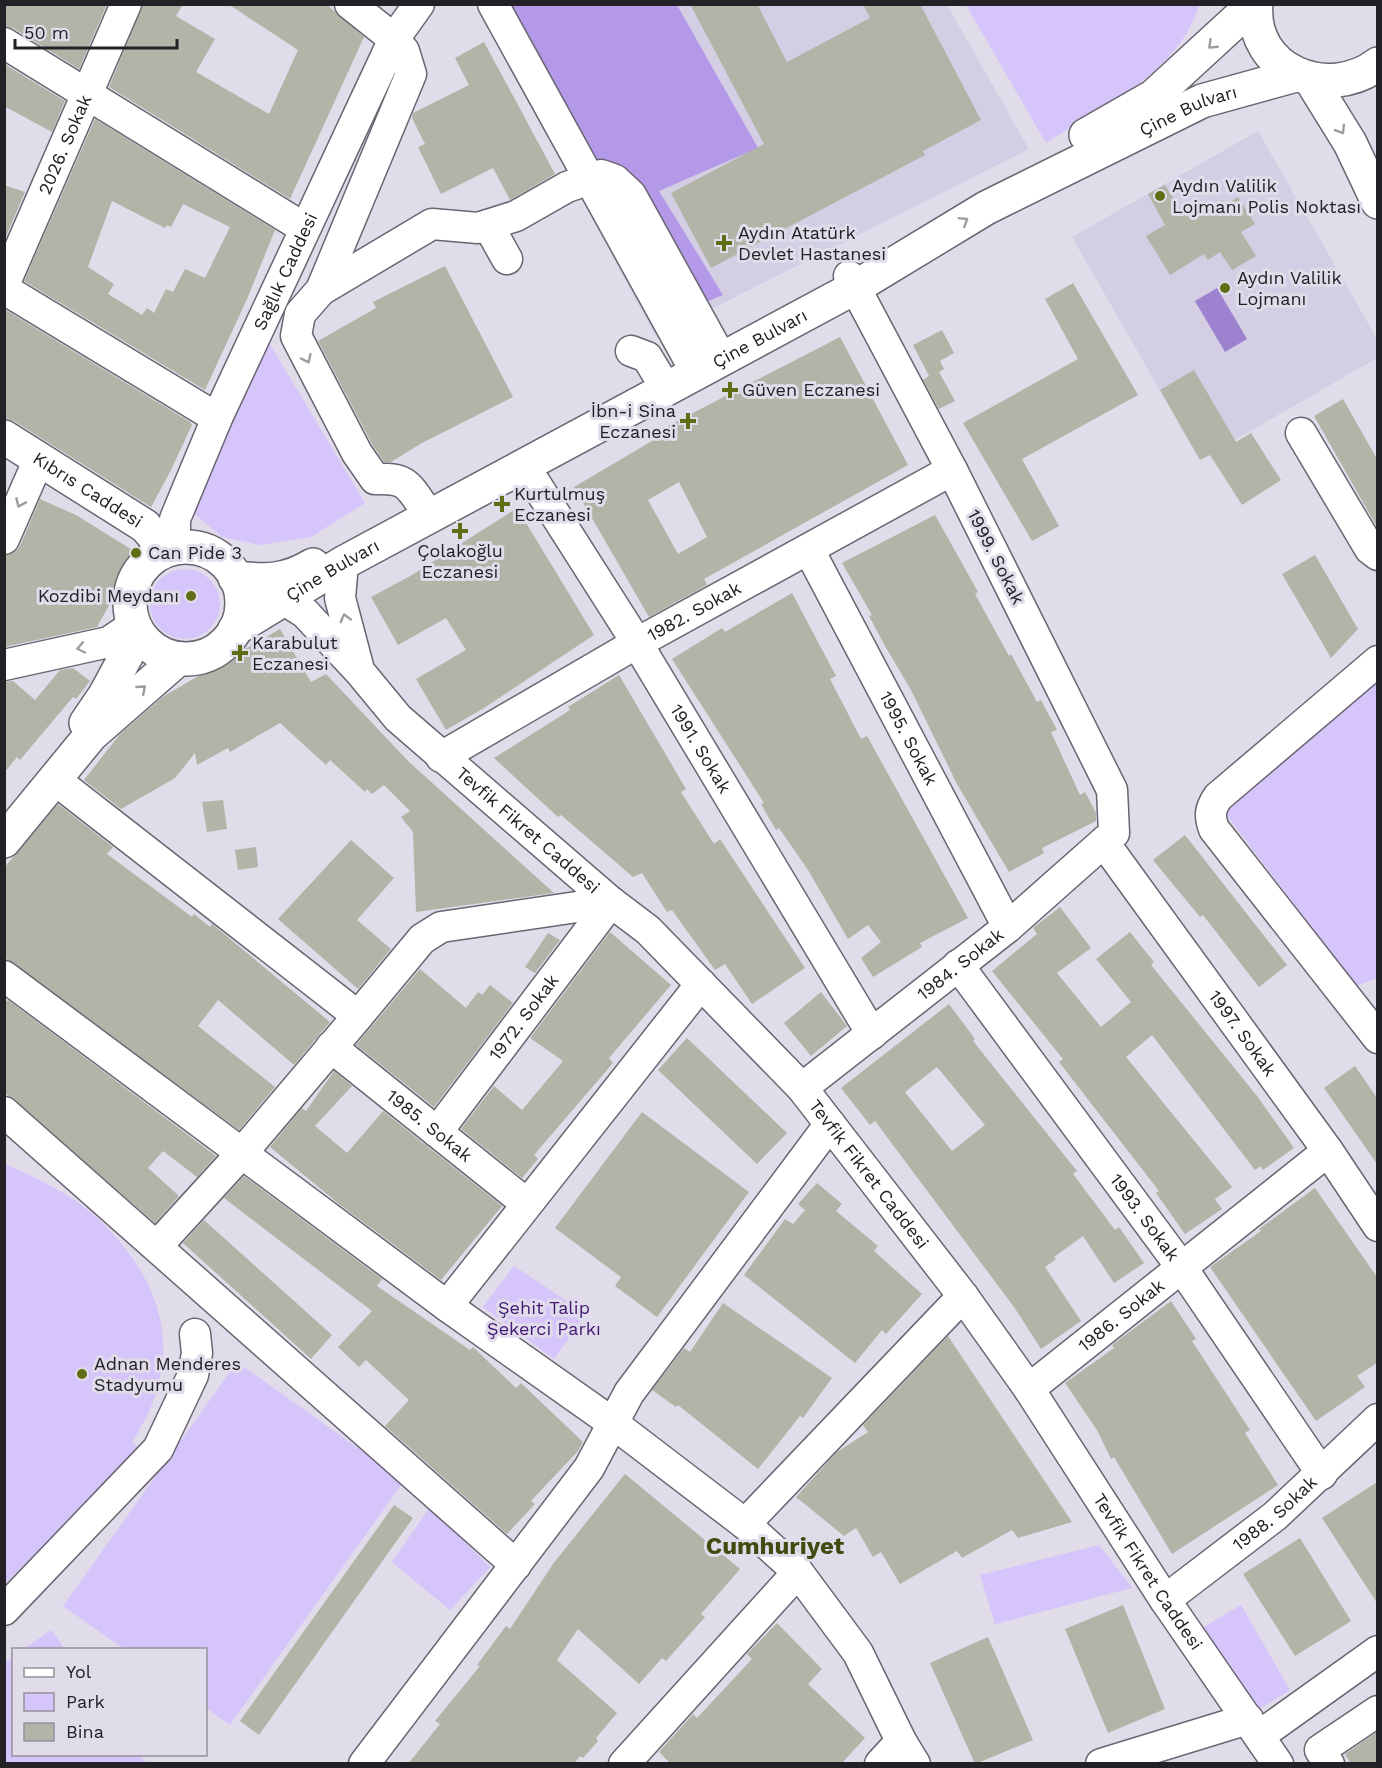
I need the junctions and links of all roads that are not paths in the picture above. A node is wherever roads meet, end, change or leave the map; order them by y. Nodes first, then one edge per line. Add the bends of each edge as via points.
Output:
1 (126, 4) edge
2 (351, 4) edge
3 (419, 4) edge
4 (493, 4) edge
5 (1255, 4) edge
6 (394, 39) junction
7 (4, 43) edge
8 (1377, 64) edge
9 (1304, 77) junction
10 (86, 94) junction
11 (590, 179) junction
12 (1377, 202) edge
13 (488, 225) junction
14 (304, 228) junction
15 (507, 259) dead end
16 (851, 282) junction
17 (4, 287) edge
18 (321, 290) junction
19 (632, 351) dead end
20 (701, 361) junction
21 (659, 377) junction
22 (217, 418) junction
23 (1301, 433) dead end
24 (4, 437) edge
25 (4, 450) edge
26 (38, 463) junction
27 (525, 467) junction
28 (952, 470) junction
29 (422, 505) junction
30 (4, 539) edge
31 (808, 550) junction
32 (165, 551) junction
33 (1377, 555) edge
34 (343, 563) junction
35 (235, 578) junction
36 (283, 599) junction
37 (236, 629) junction
38 (136, 630) junction
39 (637, 643) junction
40 (178, 659) junction
41 (1377, 661) edge
42 (7, 662) edge
43 (360, 672) junction
44 (441, 757) junction
45 (54, 779) junction
46 (4, 827) edge
47 (1109, 838) junction
48 (4, 841) edge
49 (611, 902) junction
50 (1008, 927) junction
51 (958, 965) junction
52 (4, 976) edge
53 (700, 984) junction
54 (358, 1016) junction
55 (872, 1034) junction
56 (1377, 1038) edge
57 (331, 1047) junction
58 (802, 1088) junction
59 (4, 1112) edge
60 (830, 1124) junction
61 (437, 1132) junction
62 (1328, 1151) junction
63 (242, 1153) junction
64 (527, 1204) junction
65 (1377, 1226) edge
66 (157, 1246) junction
67 (1182, 1268) junction
68 (963, 1296) junction
69 (447, 1306) junction
70 (195, 1334) dead end
71 (1029, 1389) junction
72 (1377, 1419) edge
73 (614, 1424) junction
74 (1322, 1474) junction
75 (745, 1524) junction
76 (516, 1565) junction
77 (798, 1572) junction
78 (1165, 1600) junction
79 (4, 1610) edge
80 (1377, 1651) edge
81 (1304, 1704) junction
82 (1377, 1711) edge
83 (1254, 1727) junction
84 (908, 1752) edge
85 (1330, 1753) edge
86 (364, 1764) edge
87 (624, 1764) edge
88 (880, 1764) edge
89 (1101, 1764) edge
90 (1278, 1764) edge

1 - 10 street, 2026. Sokak
2 - 6 street
3 - 6 street, Sağlık Caddesi
4 - 11 street
5 - 9 main road via 1262,39 1276,60
5 -> 16 main road, Çine Bulvarı via 1154,96 1061,149 950,202
6 - 14 street, Sağlık Caddesi
6 - 18 street via 404,51 411,74
7 - 10 street
8 - 9 main road, Çine Bulvarı via 1365,74 1343,81
9 -> 12 main road via 1350,143
16 -> 9 main road, Çine Bulvarı via 986,208 1202,101
10 - 14 street
10 - 17 street, 2026. Sokak
11 - 13 street via 567,187 516,216
11 - 20 street via 600,175 615,180 631,195
13 - 15 street
13 - 18 street via 478,228 432,224
14 - 22 street, Sağlık Caddesi
16 - 20 main road, Çine Bulvarı
16 - 28 street, 1999. Sokak
17 - 22 street
18 -> 29 street via 300,314 296,336 357,453 375,479 394,478 409,485
19 - 21 street via 647,357
20 - 21 main road, Çine Bulvarı
20 - 27 main road, Çine Bulvarı
21 - 29 main road, Çine Bulvarı
22 - 32 street, Sağlık Caddesi
23 - 33 street
24 - 26 main road, Kıbrıs Caddesi
25 - 26 main road, Kıbrıs Caddesi
26 -> 30 street
26 - 32 main road, Kıbrıs Caddesi via 145,526
27 - 34 main road, Çine Bulvarı
27 - 39 street, 1991. Sokak
28 - 31 street, 1982. Sokak
28 - 47 street, 1999. Sokak via 1112,790
29 - 35 main road, Çine Bulvarı via 287,578
31 - 39 street, 1982. Sokak
31 - 50 street, 1995. Sokak
32 - 35 main road via 202,549 218,557
32 - 38 main road via 138,572 131,589 129,607
34 - 36 main road, Çine Bulvarı
43 -> 34 street, Tevfik Fikret Caddesi via 340,598
35 - 37 main road via 242,604
36 - 37 main road, Çine Bulvarı
36 - 43 street, Tevfik Fikret Caddesi via 305,613
37 - 40 main road via 215,651 197,658
38 - 40 main road via 160,653
38 -> 42 street via 109,642
38 - 46 main road via 105,695 63,755
39 - 44 street, 1982. Sokak
39 - 55 street, 1991. Sokak
45 -> 40 main road via 91,735
41 - 56 street via 1210,808 1214,829
43 - 44 street, Tevfik Fikret Caddesi via 398,718
44 - 49 street, Tevfik Fikret Caddesi
45 - 48 main road
45 - 54 street
47 - 50 street, 1984. Sokak
47 - 62 street, 1997. Sokak
49 - 53 street, Tevfik Fikret Caddesi via 648,930
49 - 54 street via 441,927 422,939
49 - 61 street, 1972. Sokak
50 - 51 street, 1984. Sokak
51 - 55 street, 1984. Sokak
51 - 67 street, 1993. Sokak
52 - 63 street
53 - 58 street, Tevfik Fikret Caddesi
53 - 64 street
54 - 57 street
55 - 58 street, 1984. Sokak
57 - 61 street, 1985. Sokak
57 - 63 street
58 - 60 street, Tevfik Fikret Caddesi
59 - 66 street
60 - 68 street, Tevfik Fikret Caddesi
60 - 73 street via 629,1393
61 - 64 street, 1985. Sokak
62 - 65 street, 1997. Sokak
62 - 67 street, 1986. Sokak
63 - 66 street
63 - 69 street
64 - 69 street
66 - 76 street
67 - 71 street, 1986. Sokak
67 - 74 street, 1993. Sokak
68 - 71 street, Tevfik Fikret Caddesi
68 - 75 street
69 - 73 street
70 - 79 street via 194,1375 158,1449
71 - 78 street, Tevfik Fikret Caddesi
72 - 74 street, 1988. Sokak
73 - 75 street
73 - 76 street via 597,1457
74 - 78 street, 1988. Sokak via 1275,1516
75 - 77 street
76 - 86 street
77 - 84 street via 858,1653
77 - 87 street
78 - 83 street, Tevfik Fikret Caddesi
80 - 81 street
81 - 83 street
81 - 85 street
82 - 85 street
83 - 89 street
83 - 90 street, Tevfik Fikret Caddesi
84 - 88 street

